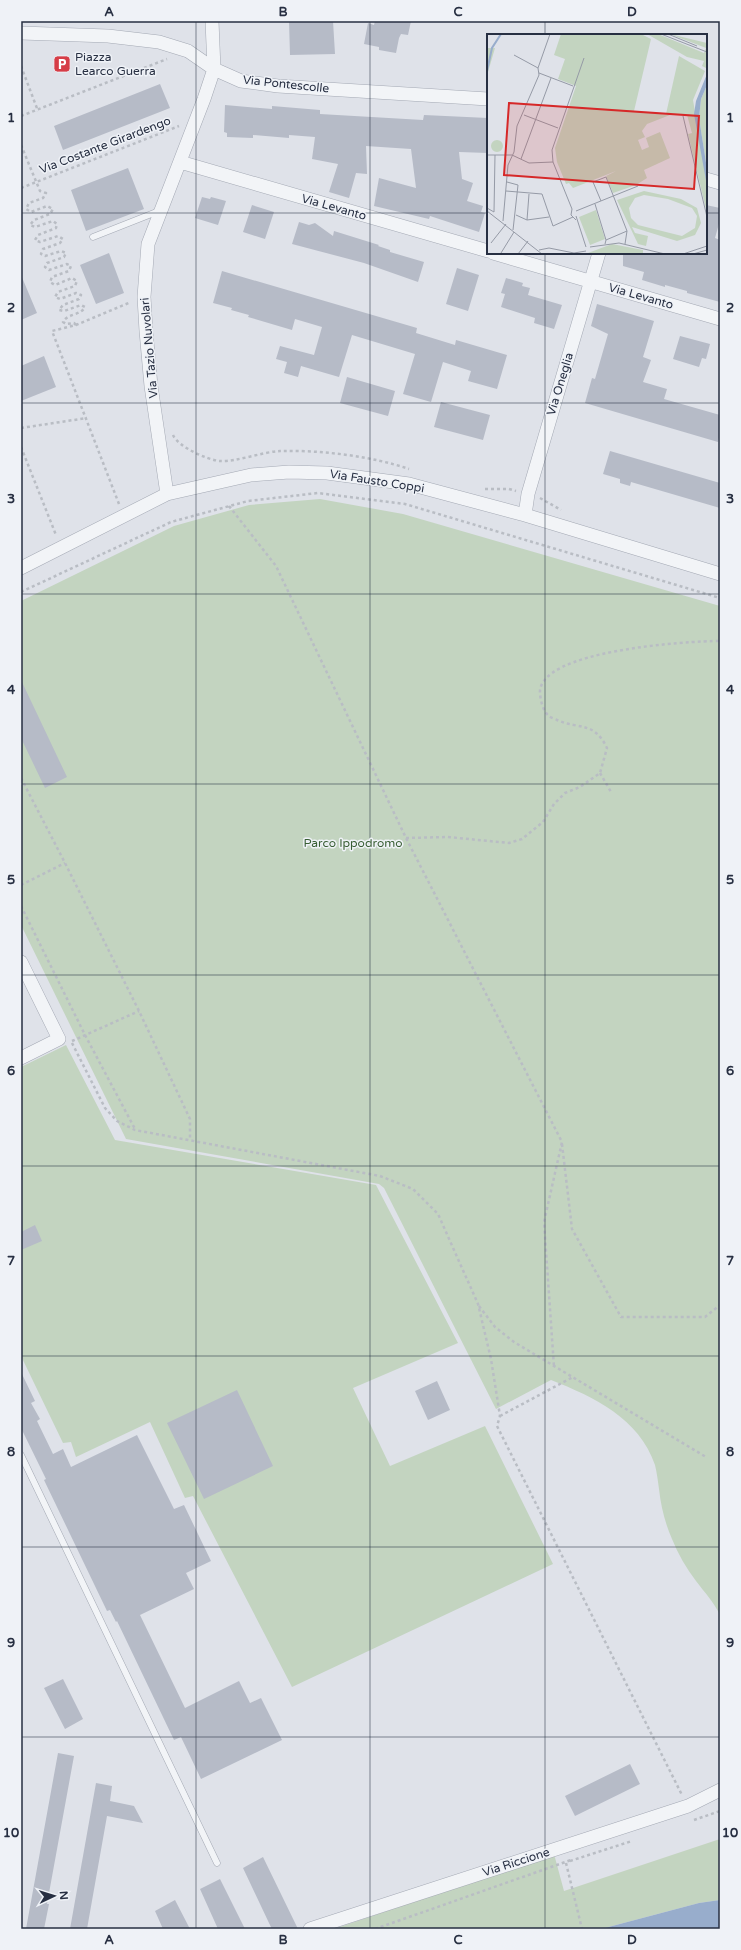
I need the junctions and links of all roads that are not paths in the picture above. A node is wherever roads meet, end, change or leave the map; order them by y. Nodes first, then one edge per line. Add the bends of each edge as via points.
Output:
1 (212, 21) edge
2 (21, 33) edge
3 (214, 69) junction
4 (487, 99) edge
5 (180, 162) junction
6 (707, 179) edge
7 (720, 184) edge
8 (159, 211) junction
9 (93, 237) dead end
10 (487, 252) edge
11 (496, 254) edge
12 (599, 254) edge
13 (591, 281) junction
14 (720, 319) edge
15 (167, 494) junction
16 (524, 515) junction
17 (21, 568) edge
18 (720, 574) edge
19 (21, 962) edge
20 (21, 1058) edge
21 (21, 1455) edge
22 (720, 1790) edge
23 (217, 1863) dead end
24 (310, 1929) edge

1 - 3 street
2 - 3 street, Via Pontescolle via 108,36 159,42 188,51
3 - 4 street, Via Pontescolle via 241,82
3 - 5 street, Via Tazio Nuvolari
5 - 8 street, Via Tazio Nuvolari
5 - 10 street, Via Levanto
6 - 7 street
8 - 9 lane
8 - 15 street, Via Tazio Nuvolari via 148,244 144,296 151,386
11 - 13 street, Via Levanto
12 - 13 street, Via Oneglia
13 - 14 street, Via Levanto
13 - 16 street, Via Oneglia
15 - 16 street, Via Fausto Coppi via 251,475 327,473 409,484
15 - 17 street, Via Fausto Coppi
16 - 18 street, Via Fausto Coppi
19 - 20 street via 65,1040
21 - 23 lane
22 - 24 street, Via Riccione via 688,1806

